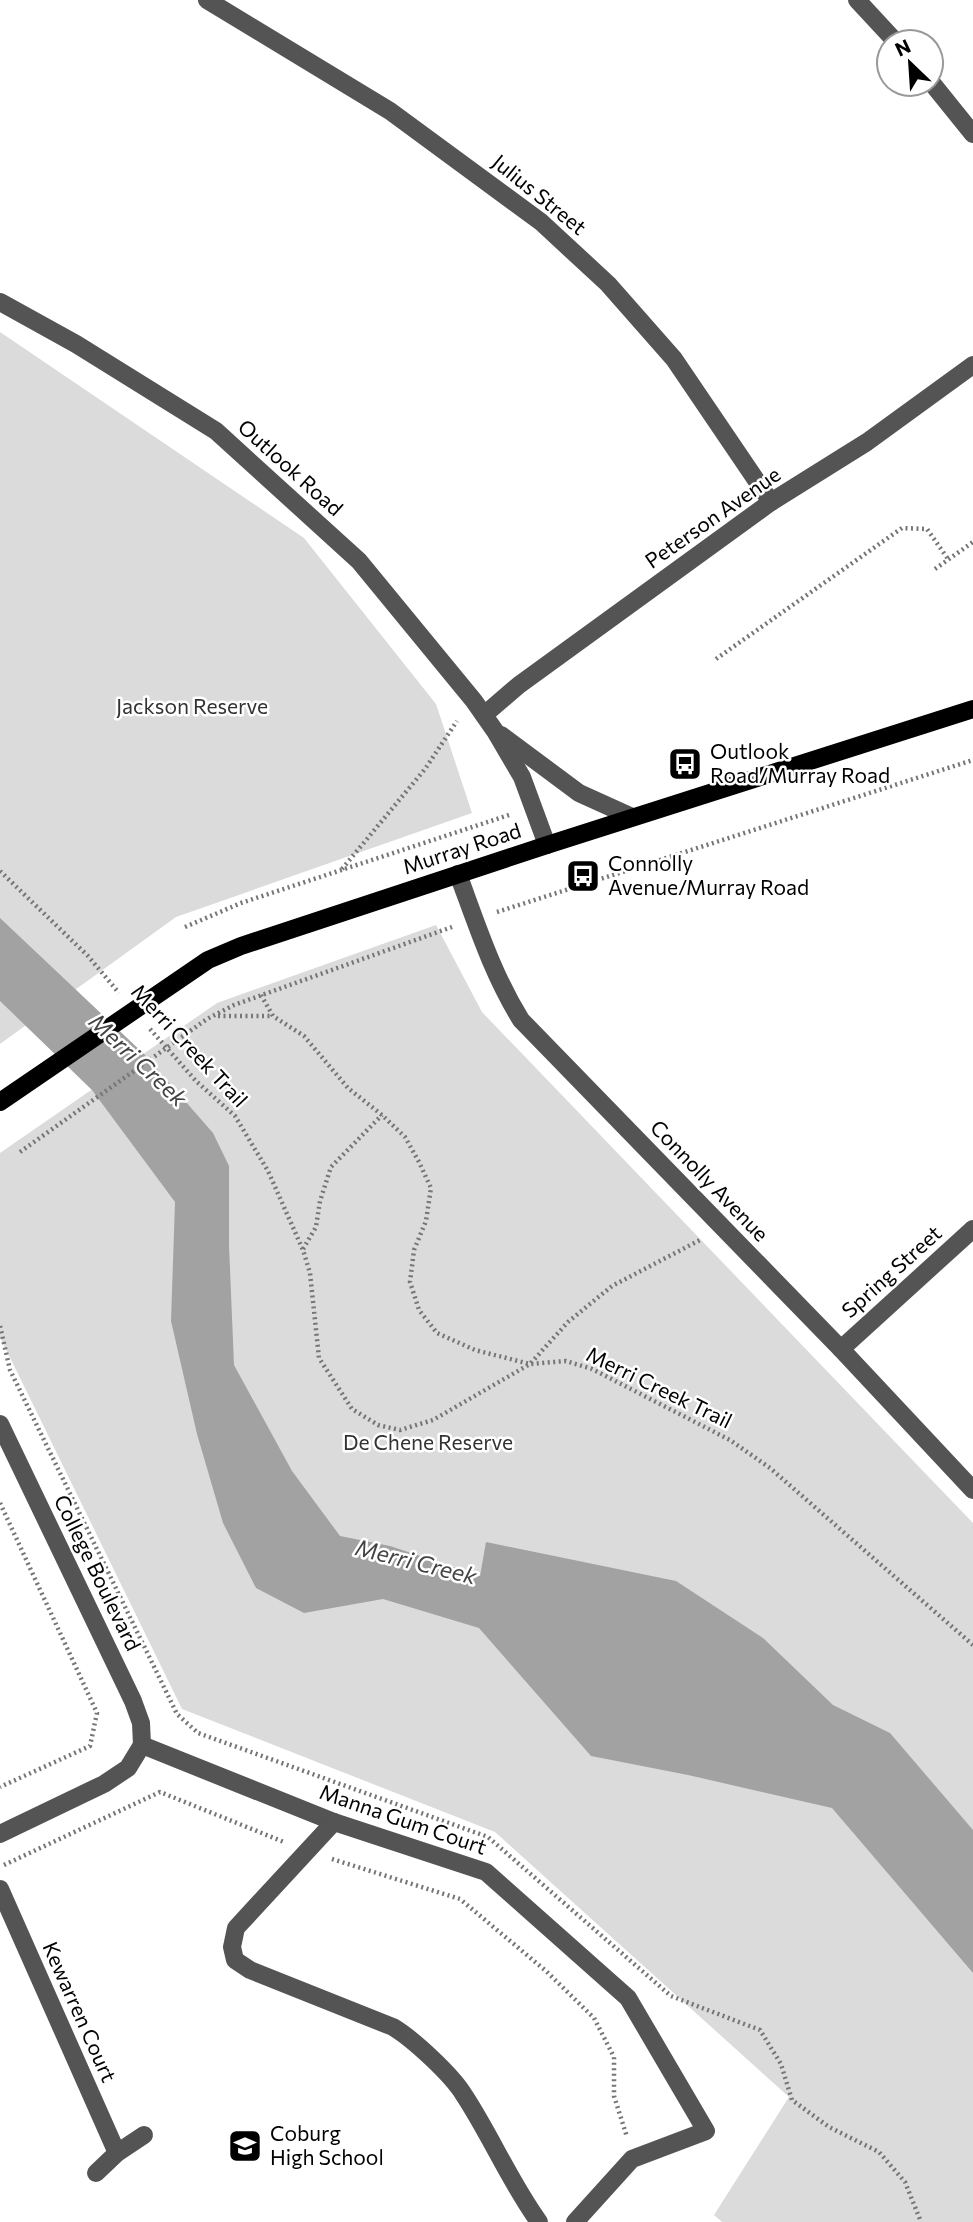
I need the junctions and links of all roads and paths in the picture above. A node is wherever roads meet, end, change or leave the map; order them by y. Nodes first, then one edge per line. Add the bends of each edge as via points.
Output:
1 (207, 0) edge
2 (857, 0) edge
3 (883, 28) edge
4 (944, 98) edge
5 (973, 134) edge
6 (0, 302) edge
7 (973, 366) edge
8 (771, 502) junction
9 (973, 542) edge
10 (948, 559) junction
11 (935, 569) dead end
12 (716, 659) dead end
13 (479, 708) junction
14 (973, 709) edge
15 (495, 731) junction
16 (973, 760) edge
17 (533, 807) junction
18 (632, 817) junction
19 (547, 845) junction
20 (342, 870) junction
21 (0, 872) edge
22 (458, 874) junction
23 (474, 919) junction
24 (185, 927) dead end
25 (261, 995) junction
26 (121, 996) dead end
27 (273, 1016) junction
28 (207, 1019) junction
29 (146, 1026) dead end
30 (0, 1102) edge
31 (382, 1115) junction
32 (20, 1152) dead end
33 (724, 1229) junction
34 (973, 1229) edge
35 (303, 1250) junction
36 (0, 1326) edge
37 (841, 1349) junction
38 (530, 1364) junction
39 (0, 1424) edge
40 (973, 1490) edge
41 (0, 1503) edge
42 (973, 1645) edge
43 (142, 1745) junction
44 (0, 1787) edge
45 (334, 1822) junction
46 (0, 1834) edge
47 (307, 1852) junction
48 (0, 1867) edge
49 (0, 1889) edge
50 (144, 2135) dead end
51 (117, 2153) junction
52 (641, 2155) junction
53 (96, 2174) dead end
54 (538, 2222) edge
55 (575, 2222) edge
56 (921, 2222) edge

1 - 8 street, Julius Street via 390,111 541,222 608,284 674,359
2 - 3 street
4 - 5 street
6 - 13 street, Outlook Road via 216,430 359,561
7 - 8 street, Peterson Avenue via 867,442
8 - 13 street, Peterson Avenue via 519,685
9 - 10 path
10 - 11 path
10 - 12 path via 927,529 902,528
13 - 15 street, Outlook Road
13 - 20 path via 457,720 425,769
14 - 18 main road, Murray Road
15 - 17 street, Outlook Road via 522,777
15 - 18 street, Outlook Road via 579,793
16 - 23 path
17 - 19 street, Outlook Road
17 - 20 path
18 - 19 main road, Murray Road
19 - 22 main road, Murray Road
20 - 24 path
21 - 26 path, Merri Creek Trail via 88,956
22 - 23 street, Connolly Avenue
22 - 30 main road, Murray Road via 208,960
23 - 25 path
23 - 33 street, Connolly Avenue via 488,959 521,1020
25 - 27 path
25 - 28 path
27 - 28 path
27 - 31 path via 304,1036 348,1088
28 - 32 path
29 - 35 path, Merri Creek Trail via 235,1116 268,1171
31 - 35 path via 331,1167 316,1227
31 - 38 path via 405,1137 430,1188 410,1282 419,1310 437,1333 475,1350
33 - 37 street, Connolly Avenue
33 - 38 path via 612,1286 568,1322
34 - 37 street, Spring Street
35 - 38 path, Merri Creek Trail via 310,1273 319,1358 352,1409 378,1425 400,1430 433,1420
36 - 56 path via 10,1370 177,1714 198,1733 488,1837 671,1996 760,2031 781,2064 792,2099 829,2127 879,2152 905,2182
37 - 40 street, Connolly Avenue
38 - 42 path, Merri Creek Trail via 566,1361 592,1369 730,1440 770,1468
39 - 43 street, College Boulevard via 133,1701
41 - 44 path via 97,1713 90,1746
43 - 45 street, Manna Gum Court
43 - 46 street via 128,1768 104,1784
45 - 47 street
45 - 52 street, Manna Gum Court via 486,1872 628,1998 706,2131
47 - 48 path via 160,1791
47 - 52 path via 460,1899 546,1970 594,2018 614,2057 614,2096 628,2141
47 - 54 street via 236,1928 235,1960 410,2037 463,2092
49 - 51 street, Kewarren Court
50 - 51 street
51 - 53 street
52 - 55 street via 632,2159

